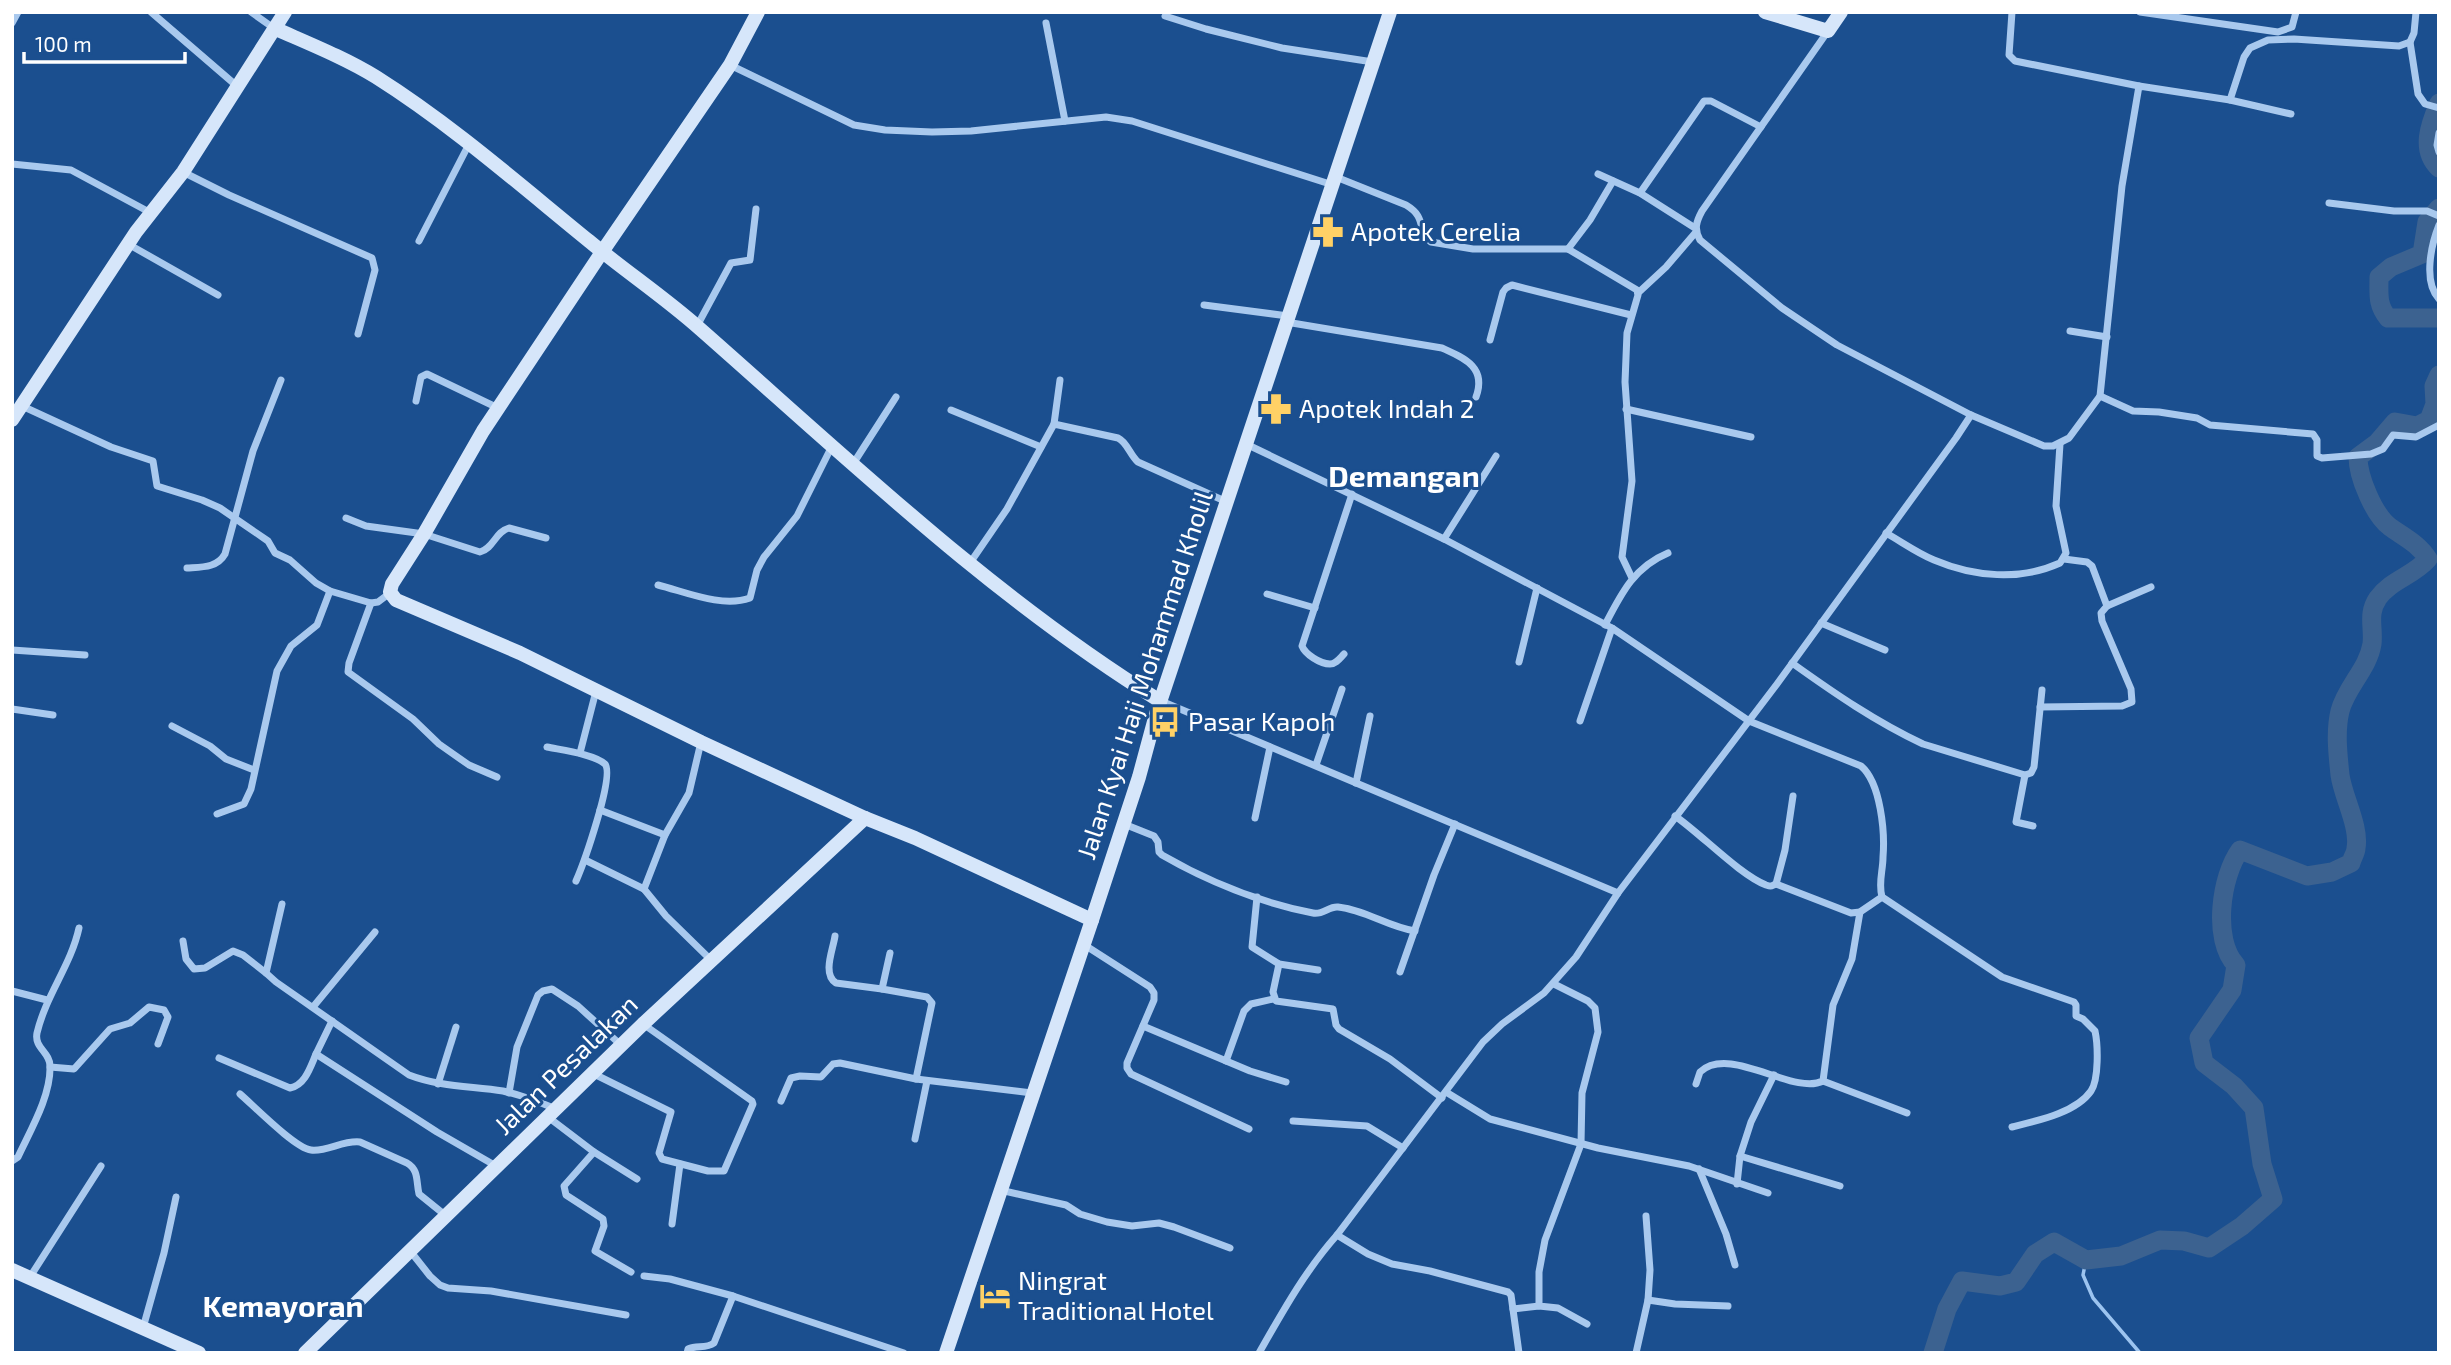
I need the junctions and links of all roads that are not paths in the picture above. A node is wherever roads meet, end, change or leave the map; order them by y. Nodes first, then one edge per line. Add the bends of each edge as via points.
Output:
1 (18, 12) edge
2 (152, 12) edge
3 (251, 12) edge
4 (285, 12) edge
5 (758, 12) edge
6 (1390, 12) edge
7 (1765, 12) edge
8 (1841, 12) edge
9 (2012, 12) edge
10 (2140, 12) edge
11 (2296, 12) edge
12 (2416, 12) edge
13 (1165, 16) dead end
14 (12, 23) edge
15 (1046, 23) dead end
16 (276, 29) junction
17 (1828, 31) junction
18 (2410, 42) junction
19 (1373, 62) junction
20 (730, 65) junction
21 (2139, 86) junction
22 (238, 88) junction
23 (2230, 100) junction
24 (2436, 108) edge
25 (2291, 114) dead end
26 (1065, 121) junction
27 (1760, 127) junction
28 (2439, 133) edge
29 (470, 144) junction
30 (2439, 152) edge
31 (12, 164) edge
32 (183, 172) junction
33 (1598, 174) dead end
34 (1334, 181) junction
35 (1613, 181) junction
36 (1640, 193) junction
37 (2329, 203) dead end
38 (756, 209) dead end
39 (151, 213) junction
40 (2439, 216) edge
41 (2439, 225) edge
42 (1696, 230) junction
43 (419, 241) dead end
44 (128, 244) junction
45 (1568, 249) junction
46 (602, 252) junction
47 (1638, 292) junction
48 (218, 295) dead end
49 (2439, 299) edge
50 (1205, 305) dead end
51 (1631, 314) junction
52 (1287, 319) junction
53 (696, 326) junction
54 (2070, 331) dead end
55 (358, 334) dead end
56 (2107, 337) junction
57 (1490, 340) dead end
58 (281, 380) dead end
59 (1060, 380) dead end
60 (2100, 396) junction
61 (896, 397) dead end
62 (1476, 397) dead end
63 (416, 401) dead end
64 (22, 406) junction
65 (499, 408) junction
66 (1626, 409) junction
67 (951, 410) dead end
68 (1971, 415) junction
69 (12, 420) edge
70 (1054, 425) junction
71 (2439, 425) edge
72 (1751, 437) dead end
73 (1246, 443) junction
74 (2060, 444) junction
75 (832, 446) junction
76 (1041, 447) junction
77 (1496, 456) dead end
78 (853, 464) junction
79 (1353, 494) junction
80 (1227, 502) junction
81 (234, 517) junction
82 (346, 518) dead end
83 (1886, 533) junction
84 (424, 534) junction
85 (546, 538) dead end
86 (1444, 539) junction
87 (1668, 553) dead end
88 (2064, 559) junction
89 (970, 563) junction
90 (187, 568) dead end
91 (1632, 578) junction
92 (658, 585) dead end
93 (2151, 587) dead end
94 (1537, 588) junction
95 (330, 591) junction
96 (390, 592) junction
97 (1266, 594) dead end
98 (371, 603) junction
99 (2107, 606) junction
100 (1315, 608) junction
101 (1821, 623) junction
102 (1608, 627) junction
103 (12, 650) edge
104 (1885, 650) dead end
105 (1344, 654) dead end
106 (85, 655) dead end
107 (1519, 662) dead end
108 (1792, 663) junction
109 (1342, 690) dead end
110 (2042, 690) dead end
111 (596, 691) junction
112 (1160, 701) junction
113 (2040, 707) junction
114 (12, 709) edge
115 (53, 715) dead end
116 (1370, 716) dead end
117 (1580, 721) dead end
118 (1749, 721) junction
119 (172, 726) dead end
120 (701, 742) junction
121 (547, 747) dead end
122 (1270, 747) junction
123 (580, 753) junction
124 (1316, 765) junction
125 (254, 770) junction
126 (2025, 775) junction
127 (497, 776) dead end
128 (1356, 783) junction
129 (1793, 796) dead end
130 (600, 810) junction
131 (217, 814) dead end
132 (1675, 816) junction
133 (865, 817) junction
134 (1255, 818) dead end
135 (1123, 824) junction
136 (1455, 824) junction
137 (2033, 826) dead end
138 (665, 835) junction
139 (585, 860) junction
140 (576, 881) dead end
141 (1776, 884) junction
142 (644, 889) junction
143 (1618, 893) junction
144 (1257, 897) junction
145 (1882, 897) junction
146 (282, 904) dead end
147 (1860, 912) junction
148 (1092, 920) junction
149 (79, 928) dead end
150 (1415, 930) junction
151 (375, 932) dead end
152 (835, 936) dead end
153 (183, 941) dead end
154 (1083, 943) junction
155 (891, 953) dead end
156 (711, 960) junction
157 (1279, 964) junction
158 (1318, 970) dead end
159 (1400, 972) dead end
160 (266, 973) junction
161 (1554, 984) junction
162 (882, 989) junction
163 (12, 991) edge
164 (1273, 999) junction
165 (47, 1000) junction
166 (313, 1007) junction
167 (332, 1021) junction
168 (643, 1024) junction
169 (1143, 1026) junction
170 (456, 1027) dead end
171 (158, 1044) dead end
172 (622, 1046) junction
173 (316, 1054) junction
174 (219, 1058) dead end
175 (1226, 1061) junction
176 (50, 1067) junction
177 (594, 1074) junction
178 (1774, 1075) junction
179 (916, 1079) junction
180 (927, 1081) junction
181 (1824, 1081) junction
182 (1286, 1082) dead end
183 (438, 1084) junction
184 (1696, 1084) dead end
185 (509, 1093) junction
186 (1032, 1093) junction
187 (240, 1094) dead end
188 (1444, 1095) junction
189 (781, 1101) dead end
190 (552, 1113) junction
191 (1907, 1113) dead end
192 (1293, 1121) dead end
193 (2012, 1127) dead end
194 (1250, 1129) dead end
195 (915, 1139) dead end
196 (1581, 1144) junction
197 (1403, 1148) junction
198 (594, 1152) junction
199 (1740, 1156) junction
200 (12, 1161) edge
201 (680, 1164) junction
202 (101, 1166) dead end
203 (496, 1166) junction
204 (1699, 1169) junction
205 (637, 1179) dead end
206 (1737, 1184) junction
207 (1840, 1186) dead end
208 (1000, 1190) junction
209 (1769, 1193) dead end
210 (176, 1197) dead end
211 (445, 1215) junction
212 (1646, 1216) dead end
213 (672, 1224) dead end
214 (1337, 1235) junction
215 (1230, 1248) dead end
216 (411, 1252) junction
217 (1735, 1265) dead end
218 (12, 1270) edge
219 (631, 1272) dead end
220 (644, 1276) dead end
221 (30, 1277) junction
222 (733, 1296) junction
223 (1648, 1300) junction
224 (1539, 1306) junction
225 (1728, 1306) dead end
226 (1513, 1308) junction
227 (626, 1315) dead end
228 (1587, 1324) dead end
229 (143, 1328) junction
230 (199, 1353) edge
231 (305, 1353) edge
232 (687, 1353) edge
233 (904, 1353) edge
234 (946, 1353) edge
235 (1259, 1353) edge
236 (1519, 1353) edge
237 (1636, 1353) edge

1 - 14 street
2 - 22 street
3 - 16 street
4 - 16 street
5 - 20 street
6 - 19 street, Jalan Kyai Haji Mohammad Kholil
7 - 17 street
8 - 17 street
9 - 21 street via 2010,55 2015,61
10 - 11 street via 2278,32 2292,27
12 - 18 street
13 - 19 street via 1282,48
15 - 26 street
16 - 22 street
16 - 29 street via 375,77
17 - 27 street
18 - 23 street via 2399,46 2268,40 2250,48 2244,57
18 - 24 street via 2418,94 2424,104
19 - 34 street, Jalan Kyai Haji Mohammad Kholil
20 - 26 street via 854,125 932,132
20 - 46 street
21 - 23 street
21 - 56 street via 2122,186
22 - 32 street
23 - 25 street
26 - 34 street via 1106,117 1132,121
27 - 36 street via 1704,101
27 - 42 street via 1702,211
28 - 30 street
29 - 43 street
29 - 46 street
31 - 39 street via 71,170
32 - 39 street
32 - 55 street via 372,258 375,270
33 - 35 street
34 - 45 street via 1416,211 1424,236 1431,242 1473,250
34 - 52 street, Jalan Kyai Haji Mohammad Kholil
35 - 36 street
35 - 45 street
36 - 42 street
37 - 40 street via 2427,211
38 - 53 street via 750,260 731,262
39 - 44 street
41 - 49 street via 2430,262 2433,292
42 - 47 street
42 - 68 street via 1700,240 1801,322
44 - 48 street
44 - 64 street
45 - 47 street
46 - 53 street
46 - 65 street
47 - 51 street
50 - 52 street
51 - 57 street via 1512,285 1503,292
51 - 66 street
52 - 62 street via 1441,348 1475,368 1480,387
52 - 73 street, Jalan Kyai Haji Mohammad Kholil
53 - 75 street
54 - 56 street
56 - 60 street
58 - 81 street
59 - 70 street
60 - 71 street via 2133,411 2197,418 2210,425 2313,434 2317,456 2322,458 2368,455 2383,449 2393,435 2416,437
60 - 74 street
61 - 78 street
63 - 65 street via 421,377 427,374
64 - 69 street
64 - 81 street via 148,459 155,466 157,486 202,500
65 - 84 street
66 - 72 street
66 - 91 street via 1632,481 1622,557
67 - 76 street
68 - 74 street via 2044,446
68 - 83 street
70 - 76 street
70 - 80 street via 1123,440 1138,462
73 - 79 street
73 - 80 street, Jalan Kyai Haji Mohammad Kholil
74 - 88 street via 2056,506
75 - 78 street
75 - 92 street via 797,516 764,557 750,598 723,601
76 - 89 street
77 - 86 street
78 - 89 street
79 - 86 street
79 - 100 street
80 - 112 street, Jalan Kyai Haji Mohammad Kholil
81 - 90 street via 221,562
81 - 95 street via 306,577
82 - 84 street via 366,526
83 - 88 street via 1933,560 2009,576 2046,569
83 - 101 street
84 - 85 street via 480,552 509,528
84 - 96 street
86 - 94 street
87 - 91 street via 1647,563
88 - 99 street via 2092,566
89 - 112 street via 1115,673
91 - 102 street
93 - 99 street
94 - 102 street
94 - 107 street
95 - 98 street
95 - 125 street via 317,625 291,646 276,671
96 - 98 street
96 - 111 street via 396,600
97 - 100 street
98 - 127 street via 348,672 469,765
99 - 113 street via 2101,616 2132,702
100 - 105 street via 1303,650 1332,664
101 - 104 street
101 - 108 street
102 - 117 street
102 - 118 street
103 - 106 street
108 - 118 street
108 - 126 street via 1923,744
109 - 124 street
110 - 113 street
111 - 120 street
111 - 123 street
112 - 122 street
112 - 135 street, Jalan Kyai Haji Mohammad Kholil
113 - 126 street via 2034,767
114 - 115 street
116 - 128 street
118 - 132 street
118 - 145 street via 1865,770 1877,794 1883,833
119 - 125 street via 226,759
120 - 133 street
120 - 138 street via 689,793
121 - 123 street
122 - 124 street
122 - 134 street
123 - 130 street via 606,766
124 - 128 street
125 - 131 street via 244,804
126 - 137 street via 2016,822
128 - 136 street
129 - 141 street
130 - 138 street
130 - 139 street
132 - 141 street via 1747,874 1768,886
132 - 143 street
133 - 148 street
133 - 156 street, Jalan Pesalakan
135 - 144 street via 1154,836 1158,852 1195,874
135 - 148 street, Jalan Kyai Haji Mohammad Kholil
136 - 143 street
136 - 150 street
138 - 142 street
139 - 140 street
139 - 142 street
141 - 147 street via 1851,913
142 - 156 street
143 - 161 street
144 - 150 street via 1315,914 1336,907
144 - 157 street via 1252,947
145 - 147 street
145 - 193 street via 2002,978 2074,1002 2076,1016 2095,1031 2097,1054 2091,1091 2063,1111
146 - 160 street
147 - 181 street via 1852,959 1833,1005
148 - 154 street, Jalan Kyai Haji Mohammad Kholil
149 - 165 street via 75,947
150 - 159 street
151 - 166 street
152 - 162 street via 828,974 831,980
153 - 160 street via 186,960 194,969 205,968 233,951
154 - 169 street via 1150,987 1154,1000
154 - 186 street, Jalan Kyai Haji Mohammad Kholil
155 - 162 street
156 - 168 street, Jalan Pesalakan
157 - 158 street
157 - 164 street
160 - 166 street
161 - 188 street via 1493,1032
161 - 196 street via 1588,1001 1598,1021 1582,1093
162 - 179 street via 927,997 932,1003
163 - 165 street
164 - 175 street via 1251,1004 1244,1011
164 - 188 street via 1332,1009 1339,1029
165 - 176 street via 36,1043 50,1059
166 - 167 street
167 - 173 street
167 - 183 street via 409,1075
168 - 172 street, Jalan Pesalakan
168 - 201 street via 752,1102 723,1172
169 - 175 street
169 - 194 street via 1127,1063 1131,1074
170 - 183 street
171 - 176 street via 168,1017 164,1010 149,1007 130,1023 110,1029 77,1067
172 - 177 street, Jalan Pesalakan
172 - 185 street via 578,1006 552,989 543,991 517,1047
173 - 174 street via 303,1081 290,1088
173 - 203 street
175 - 182 street
176 - 200 street via 40,1112
177 - 190 street, Jalan Pesalakan
177 - 201 street via 668,1109 672,1115 660,1156
178 - 181 street
178 - 184 street via 1717,1064 1704,1068
178 - 199 street
179 - 180 street
179 - 189 street via 836,1063 821,1077 791,1078
180 - 186 street
180 - 195 street
181 - 191 street
183 - 185 street
185 - 190 street
186 - 208 street, Jalan Kyai Haji Mohammad Kholil
187 - 211 street via 304,1148 318,1150 354,1141 414,1166 419,1194
188 - 196 street via 1490,1119
188 - 197 street
190 - 198 street
190 - 203 street, Jalan Pesalakan
192 - 197 street via 1367,1126
196 - 204 street
196 - 224 street via 1545,1240
197 - 214 street
198 - 205 street
198 - 219 street via 563,1191 603,1219 595,1251
199 - 206 street
199 - 207 street
201 - 213 street
202 - 221 street
203 - 211 street, Jalan Pesalakan
204 - 206 street
204 - 217 street
206 - 209 street
208 - 215 street via 1059,1203 1107,1222 1132,1226 1159,1223
208 - 234 street, Jalan Kyai Haji Mohammad Kholil
210 - 229 street
211 - 216 street, Jalan Pesalakan
212 - 223 street
214 - 226 street via 1392,1264 1508,1292
214 - 235 street via 1296,1288
216 - 227 street via 430,1276 448,1288 499,1292
216 - 231 street, Jalan Pesalakan
218 - 221 street
220 - 222 street
221 - 229 street
222 - 232 street via 714,1343 693,1346
222 - 233 street
223 - 225 street
223 - 237 street
224 - 226 street
224 - 228 street via 1558,1308
226 - 236 street
229 - 230 street

